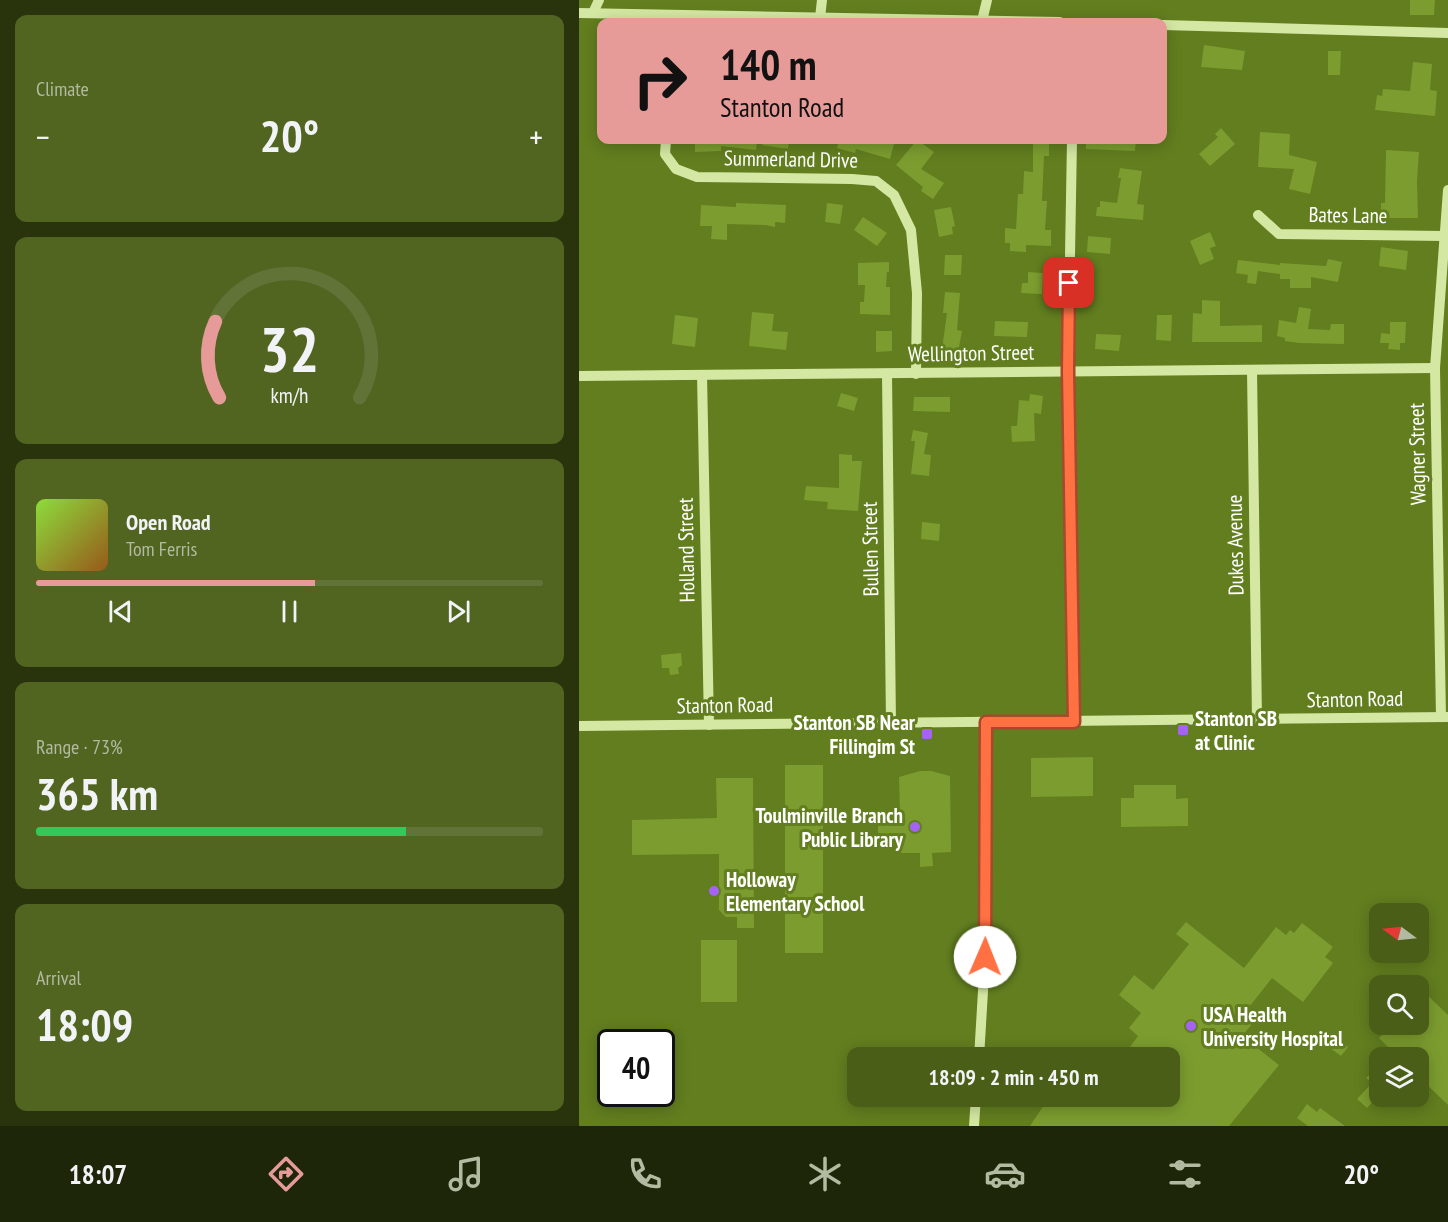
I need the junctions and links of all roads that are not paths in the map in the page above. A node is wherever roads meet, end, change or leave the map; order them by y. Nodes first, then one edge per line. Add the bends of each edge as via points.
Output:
1 (599, 0) edge
2 (822, 0) edge
3 (987, 0) edge
4 (579, 13) edge
5 (593, 13) junction
6 (661, 18) edge
7 (819, 18) edge
8 (983, 18) edge
9 (1167, 25) edge
10 (1448, 33) edge
11 (666, 144) edge
12 (1072, 144) edge
13 (1448, 190) edge
14 (1258, 215) dead end
15 (1445, 236) junction
16 (1435, 368) junction
17 (1252, 370) junction
18 (1068, 371) junction
19 (887, 374) junction
20 (916, 374) junction
21 (702, 375) junction
22 (579, 376) edge
23 (1445, 717) edge
24 (1257, 719) junction
25 (986, 722) junction
26 (1074, 722) junction
27 (891, 724) junction
28 (709, 725) junction
29 (579, 726) edge
30 (980, 1047) edge
31 (975, 1107) edge
32 (974, 1126) edge

1 - 5 street
2 - 7 street
3 - 8 street
4 - 5 street
5 - 6 street
9 - 10 street
11 - 20 street, Summerland Drive via 665,154 676,169 697,177 876,181 894,195 911,230 917,293
12 - 18 street
13 - 15 street, Wagner Street
14 - 15 street, Bates Lane via 1279,234
15 - 16 street, Wagner Street
16 - 17 street, Wellington Street
16 - 23 street, Wagner Street
17 - 18 street, Wellington Street
17 - 24 street, Dukes Avenue
18 - 20 street, Wellington Street
18 - 26 street
19 - 20 street, Wellington Street
19 - 21 street, Wellington Street
19 - 27 street, Bullen Street
21 - 22 street, Wellington Street
21 - 28 street, Holland Street
23 - 24 street, Stanton Road
24 - 26 street, Stanton Road
25 - 26 street, Stanton Road
25 - 27 street, Stanton Road
25 - 30 street via 986,941
27 - 28 street, Stanton Road
28 - 29 street, Stanton Road
31 - 32 street

